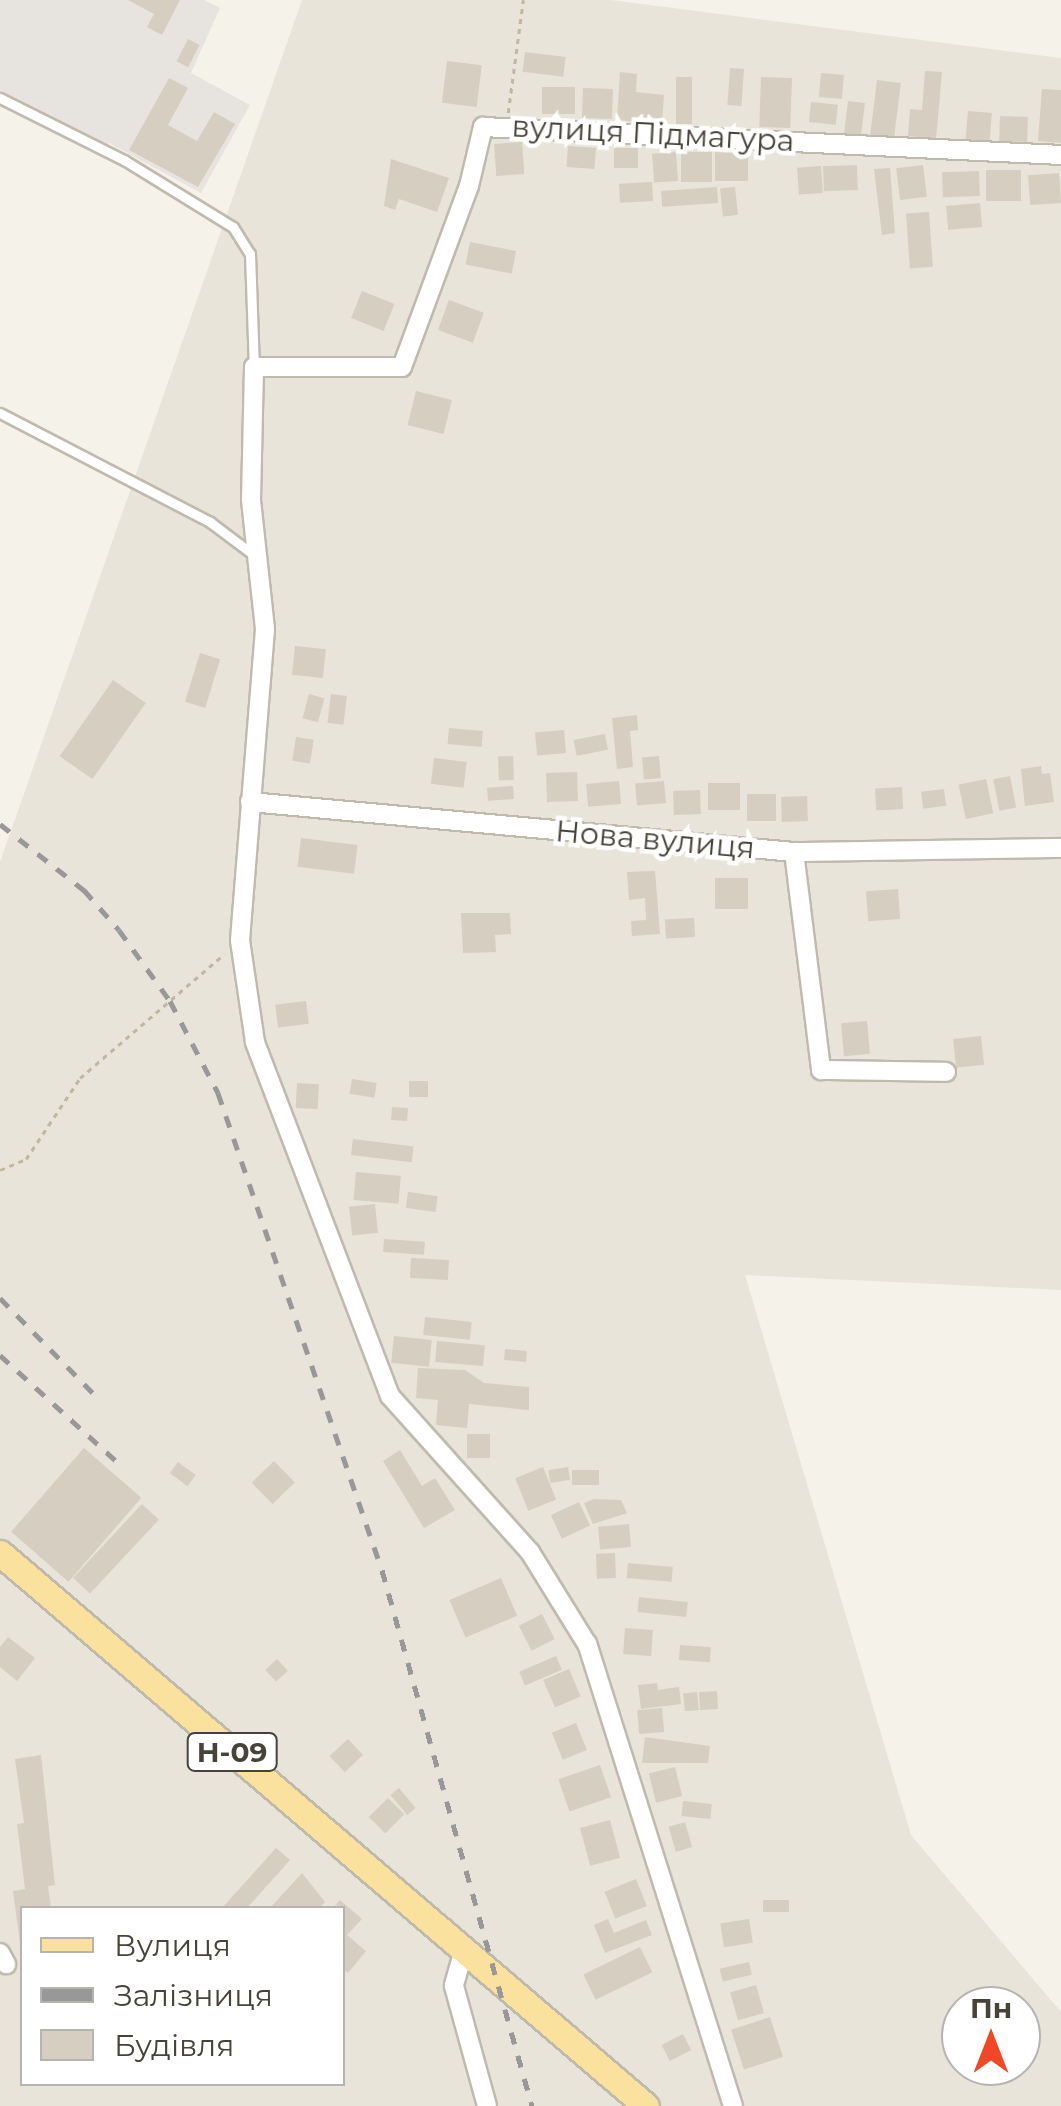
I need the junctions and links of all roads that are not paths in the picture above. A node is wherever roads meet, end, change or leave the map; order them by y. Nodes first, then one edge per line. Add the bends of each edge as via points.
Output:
1 (0, 98) edge
2 (1061, 156) edge
3 (254, 367) junction
4 (0, 413) edge
5 (254, 554) junction
6 (250, 802) junction
7 (1061, 848) edge
8 (794, 852) junction
9 (946, 1072) dead end
10 (0, 1553) edge
11 (464, 1950) junction
12 (487, 2106) edge
13 (646, 2106) edge
14 (733, 2106) edge

1 - 3 lane via 124,160 233,226 250,254
2 - 3 street, вулиця Підмагура via 483,127 469,186 402,367
3 - 5 street
4 - 5 lane via 210,522
5 - 6 street via 264,629
6 - 8 street, Нова вулиця
6 - 14 street via 240,940 255,1042 273,1102 390,1396 530,1552 587,1644
7 - 8 street, Нова вулиця
8 - 9 street via 821,1070
10 - 11 main road, Н-09
11 - 12 street via 454,1986
11 - 13 main road, Н-09

